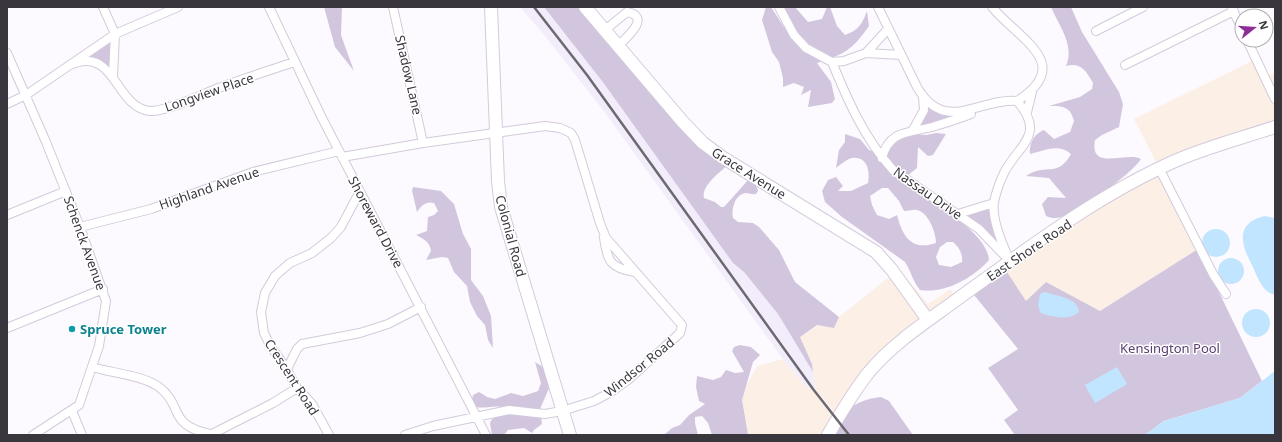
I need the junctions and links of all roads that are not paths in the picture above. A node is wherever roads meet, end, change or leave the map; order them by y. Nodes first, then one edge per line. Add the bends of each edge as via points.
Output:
1 (103, 7) edge
2 (178, 7) edge
3 (269, 7) edge
4 (393, 7) edge
5 (491, 7) edge
6 (585, 7) edge
7 (779, 7) edge
8 (878, 7) edge
9 (992, 7) edge
10 (1143, 7) edge
11 (1233, 9) edge
12 (888, 29) junction
13 (605, 30) junction
14 (1096, 31) dead end
15 (115, 34) junction
16 (619, 45) junction
17 (1251, 48) edge
18 (7, 53) edge
19 (866, 53) junction
20 (901, 54) junction
21 (294, 62) junction
22 (832, 62) junction
23 (70, 65) junction
24 (1125, 65) dead end
25 (113, 77) junction
26 (1032, 92) junction
27 (26, 95) junction
28 (923, 97) junction
29 (1275, 99) edge
30 (1019, 103) junction
31 (7, 104) edge
32 (989, 104) junction
33 (1027, 112) junction
34 (1275, 127) edge
35 (913, 130) junction
36 (496, 132) junction
37 (423, 143) junction
38 (341, 154) junction
39 (882, 158) junction
40 (1159, 168) junction
41 (66, 191) junction
42 (360, 191) junction
43 (994, 203) junction
44 (958, 214) junction
45 (7, 216) edge
46 (80, 227) junction
47 (604, 232) junction
48 (1010, 261) junction
49 (635, 272) junction
50 (103, 289) junction
51 (1226, 294) dead end
52 (421, 307) junction
53 (928, 320) junction
54 (7, 328) edge
55 (92, 367) junction
56 (287, 369) junction
57 (297, 388) junction
58 (72, 411) junction
59 (562, 411) junction
60 (476, 417) junction
61 (33, 435) edge
62 (82, 435) edge
63 (210, 435) edge
64 (328, 435) edge
65 (405, 435) edge
66 (486, 435) edge
67 (570, 435) edge
68 (828, 435) edge

1 - 15 street
2 - 15 street
3 - 21 street, Shoreward Drive
4 - 37 street, Shadow Lane
5 - 36 street, Colonial Road
6 - 13 street, Grace Avenue
7 - 22 street via 794,35 806,48
8 - 12 street
9 - 26 street via 1041,57 1042,77
10 - 14 street
11 - 24 street
12 - 19 street
12 - 20 street
13 - 16 street, Grace Avenue
13 - 16 street via 627,12 634,15 637,25
15 - 23 street
15 - 25 street
16 - 53 street, Grace Avenue via 703,143 722,158 876,252
17 - 29 street
18 - 27 street, Schenck Avenue
19 - 20 street
19 - 22 street via 844,61
20 - 28 street
21 - 25 street, Longview Place via 155,110 142,109 131,103
21 - 38 street, Shoreward Drive
22 - 39 street, Nassau Drive via 850,105
23 - 25 street via 82,61 93,63 105,68
23 - 27 street
26 - 30 street
26 - 33 street
27 - 31 street
27 - 41 street, Schenck Avenue
28 - 32 street via 938,109 954,113
28 - 35 street via 924,110
30 - 32 street via 1009,100
30 - 33 street
32 - 35 street via 954,121
33 - 43 street via 1030,123 1029,136 1024,147 1004,173
34 - 40 street, East Shore Road
35 - 39 street via 891,140
36 - 37 street, Highland Avenue
36 - 47 street, Highland Avenue via 545,126 571,133
36 - 59 street, Colonial Road via 501,207
37 - 38 street, Highland Avenue
38 - 42 street, Shoreward Drive
38 - 46 street, Highland Avenue via 252,172 150,209
39 - 44 street, Nassau Drive via 893,170
40 - 48 street, East Shore Road via 1124,187
40 - 51 street via 1213,274
41 - 45 street
41 - 46 street, Schenck Avenue
42 - 52 street, Shoreward Drive
42 - 56 street, Crescent Road via 335,234 312,253 280,270 265,293 261,312 264,333
43 - 44 street
43 - 48 street via 1000,236
44 - 48 street, Nassau Drive via 985,234
46 - 50 street, Schenck Avenue
47 - 49 street via 610,244
47 - 49 street via 607,253 613,265
48 - 53 street, East Shore Road
49 - 59 street, Windsor Road via 681,323 680,333 611,392 594,401
50 - 54 street
50 - 55 street, Schenck Avenue via 106,309
52 - 56 street via 388,324 360,333 302,344
52 - 60 street, Shoreward Drive
53 - 68 street, East Shore Road via 870,371
55 - 58 street, Schenck Avenue via 80,402
55 - 63 street via 151,382 165,393 182,422 194,430
56 - 57 street, Crescent Road
57 - 63 street
57 - 64 street, Crescent Road via 312,404
58 - 61 street
58 - 62 street
59 - 60 street, Windsor Road via 539,414 509,410
59 - 67 street, Colonial Road
60 - 65 street, Windsor Road
60 - 66 street, Shoreward Drive

